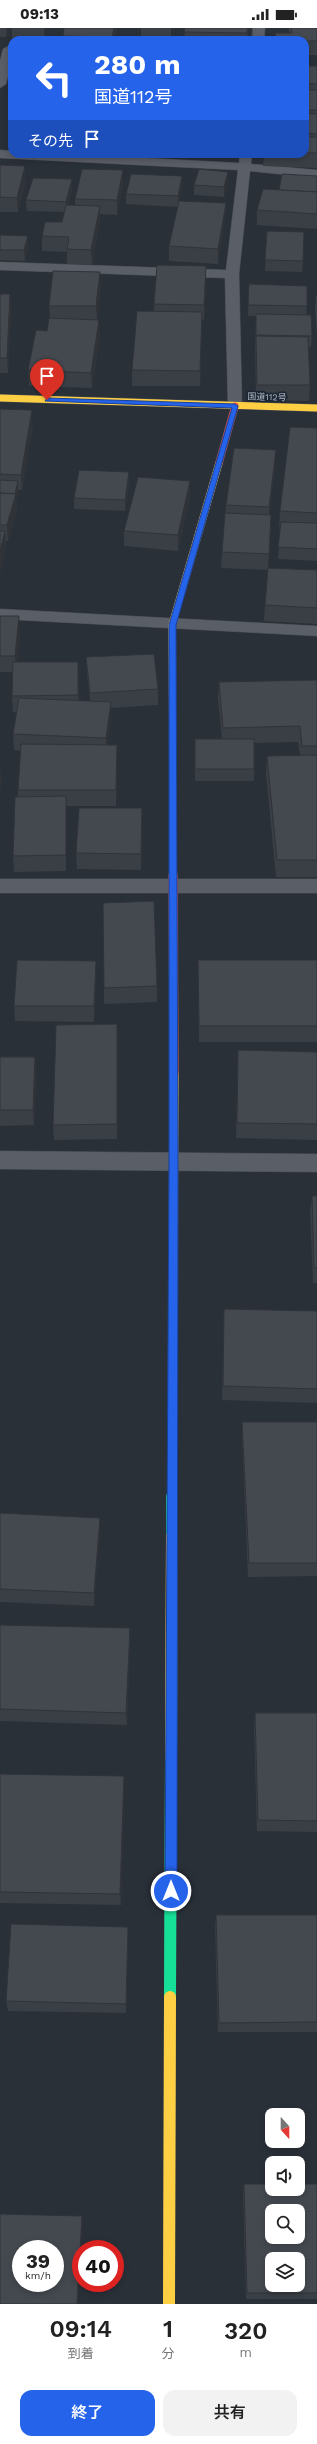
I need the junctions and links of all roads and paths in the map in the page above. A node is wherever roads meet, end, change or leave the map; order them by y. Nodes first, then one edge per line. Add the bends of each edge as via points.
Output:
1 (7, 49) edge
2 (0, 84) edge
3 (163, 158) edge
4 (245, 160) edge
5 (317, 174) edge
6 (0, 266) edge
7 (232, 274) junction
8 (0, 398) edge
9 (235, 406) junction
10 (317, 408) edge
11 (0, 614) edge
12 (172, 625) junction
13 (317, 631) edge
14 (172, 885) junction
15 (0, 886) edge
16 (317, 886) edge
17 (0, 1160) edge
18 (174, 1161) junction
19 (317, 1163) edge
20 (169, 2304) edge

1 - 2 street
3 - 4 street
4 - 5 street
4 - 7 street
6 - 7 street
7 - 9 street
8 - 9 main road, 国道112号
9 - 10 main road, 国道112号
9 - 12 main road
11 - 12 street
12 - 13 street
12 - 14 main road
14 - 15 street
14 - 16 street
14 - 18 main road
17 - 18 street
18 - 19 street
18 - 20 main road

